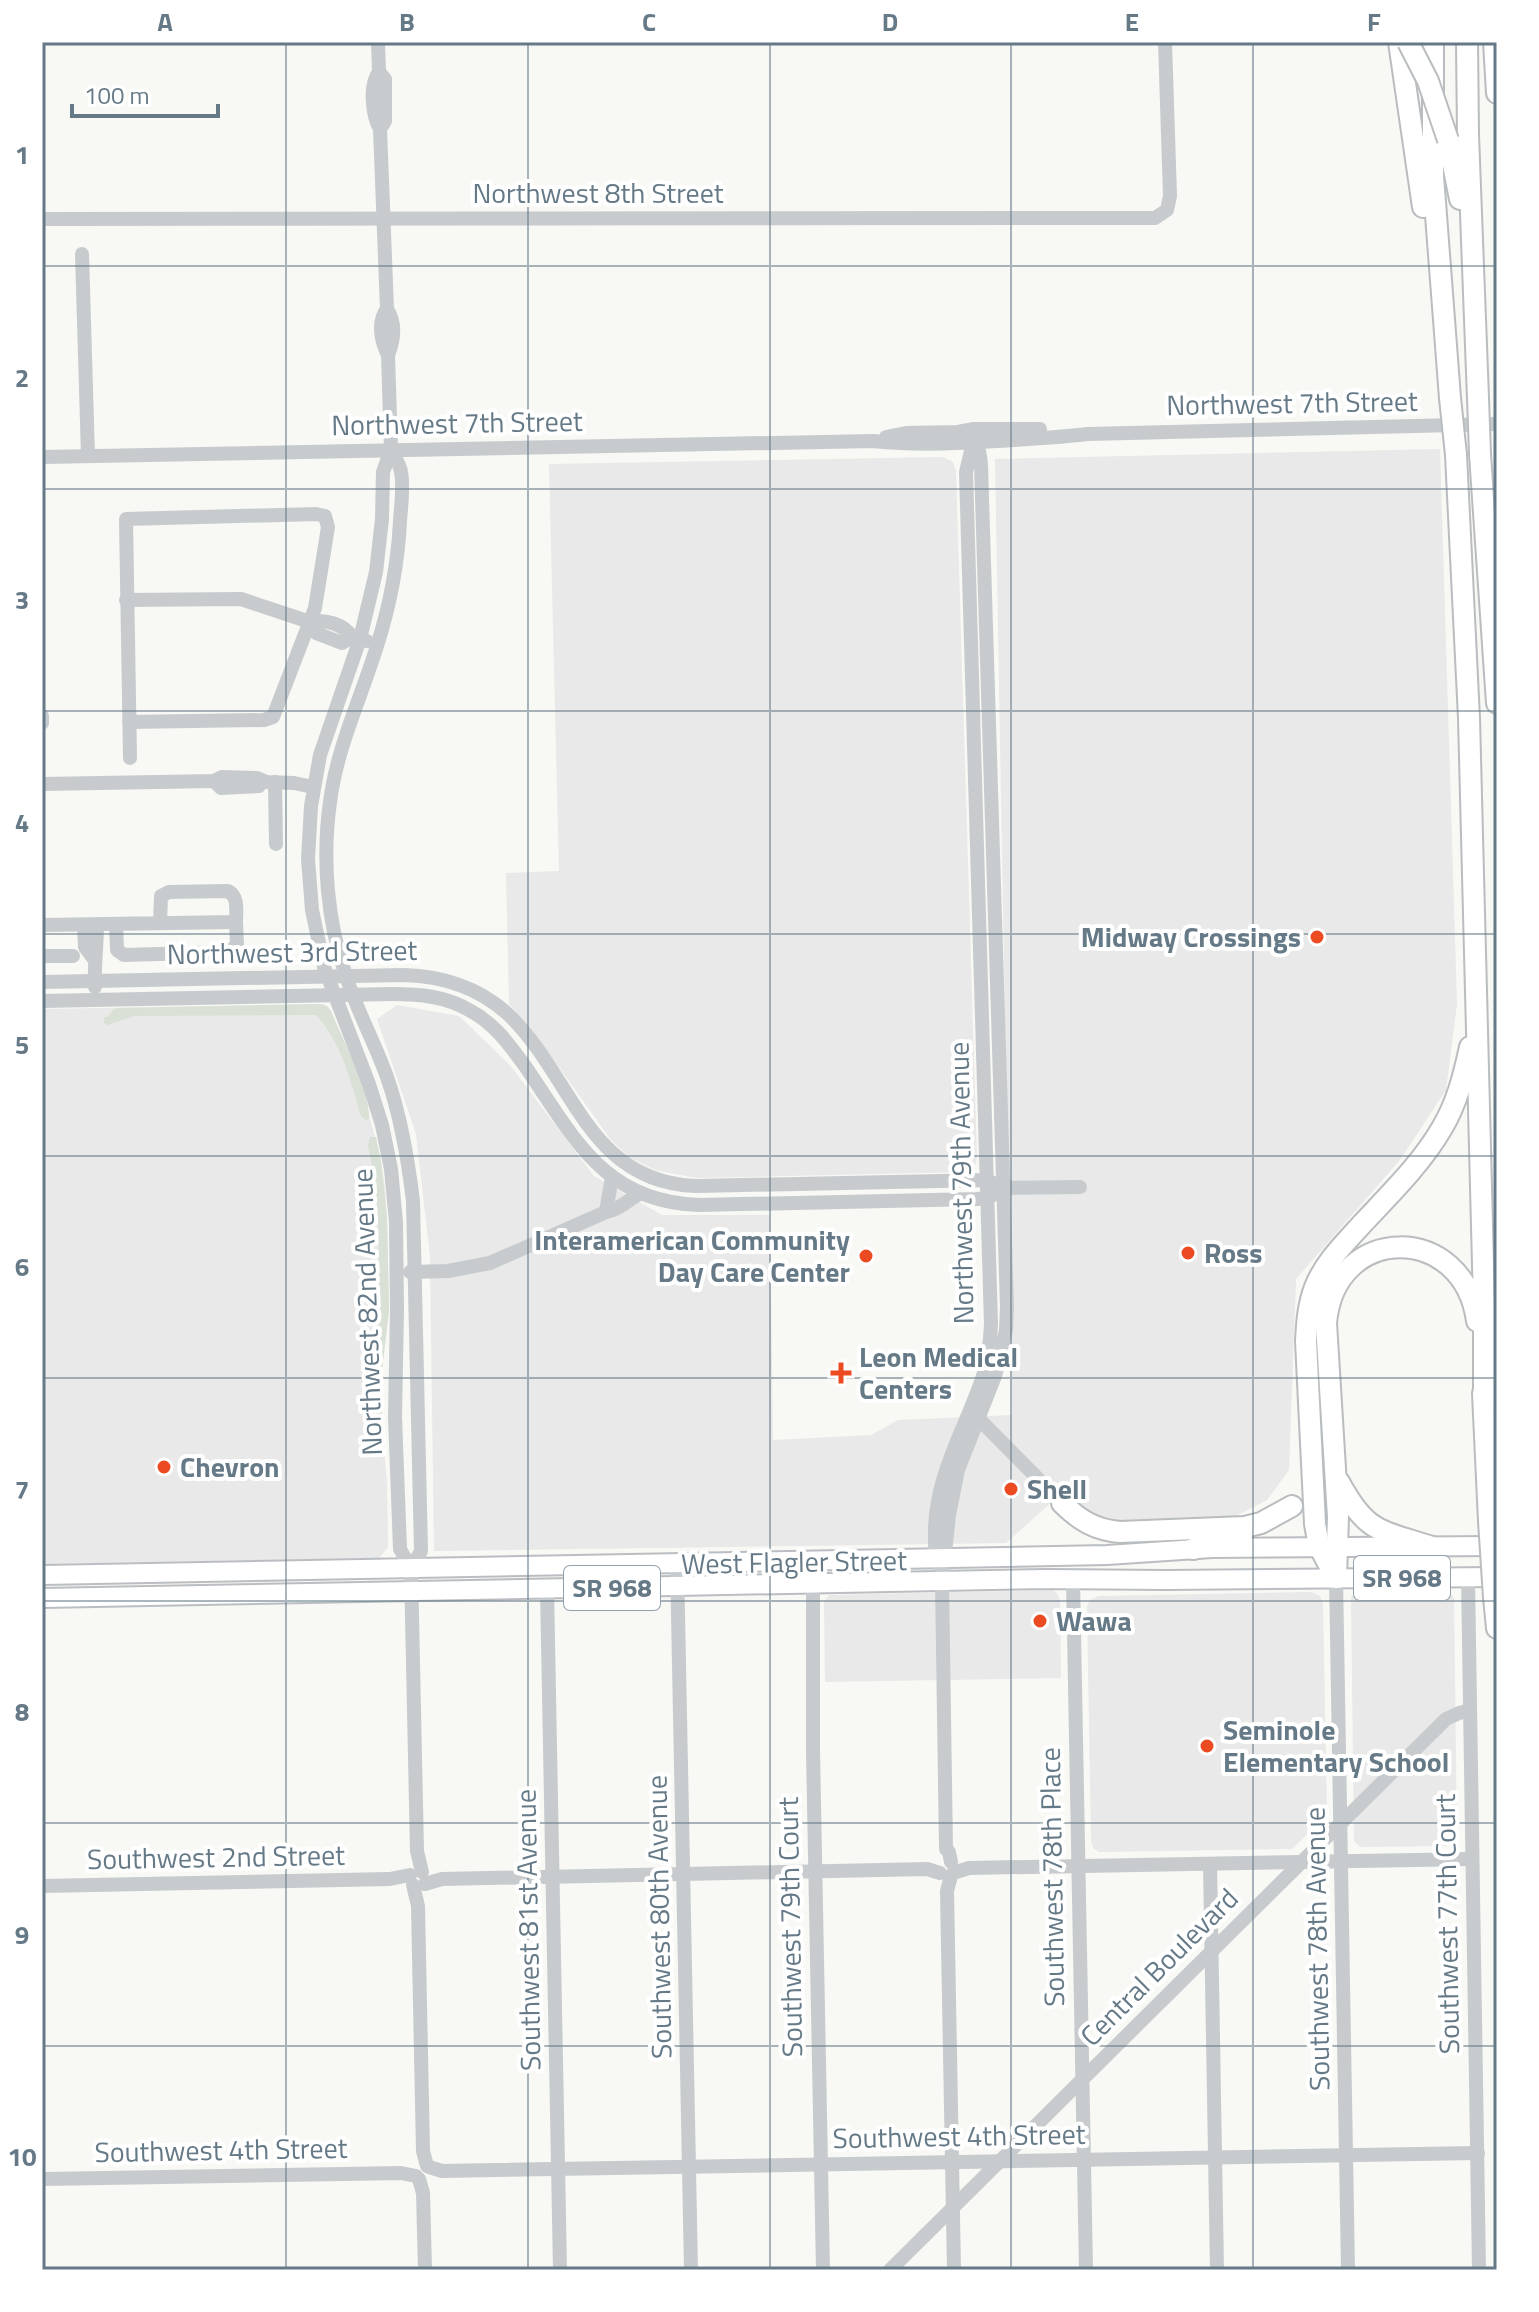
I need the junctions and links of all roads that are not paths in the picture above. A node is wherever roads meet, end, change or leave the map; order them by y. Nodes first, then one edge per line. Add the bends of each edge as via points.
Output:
1 (378, 42) edge
2 (1165, 42) edge
3 (1399, 42) edge
4 (1408, 42) edge
5 (1433, 42) edge
6 (1467, 42) edge
7 (1494, 42) edge
8 (1497, 93) edge
9 (1458, 138) junction
10 (383, 218) junction
11 (42, 219) edge
12 (82, 254) dead end
13 (1443, 325) junction
14 (1497, 424) edge
15 (958, 432) junction
16 (1088, 434) junction
17 (938, 438) junction
18 (873, 441) junction
19 (977, 442) junction
20 (391, 450) junction
21 (88, 456) junction
22 (42, 457) edge
23 (966, 472) junction
24 (126, 600) junction
25 (310, 622) junction
26 (356, 638) junction
27 (378, 645) junction
28 (1497, 703) edge
29 (42, 716) edge
30 (129, 722) junction
31 (42, 723) edge
32 (130, 758) dead end
33 (270, 782) junction
34 (42, 784) edge
35 (313, 787) junction
36 (977, 843) junction
37 (276, 844) dead end
38 (993, 845) junction
39 (236, 922) junction
40 (160, 923) junction
41 (90, 924) junction
42 (116, 924) junction
43 (42, 925) edge
44 (42, 956) edge
45 (73, 956) dead end
46 (346, 976) junction
47 (327, 977) junction
48 (94, 981) junction
49 (42, 982) edge
50 (353, 994) junction
51 (392, 994) junction
52 (334, 995) junction
53 (95, 1000) junction
54 (42, 1001) edge
55 (1476, 1012) junction
56 (366, 1025) junction
57 (612, 1177) junction
58 (987, 1180) junction
59 (1080, 1187) dead end
60 (1003, 1188) junction
61 (641, 1193) junction
62 (988, 1198) junction
63 (606, 1212) junction
64 (397, 1272) junction
65 (416, 1272) junction
66 (1484, 1404) junction
67 (979, 1419) junction
68 (966, 1434) junction
69 (1312, 1455) junction
70 (1336, 1476) junction
71 (1062, 1503) joint
72 (1292, 1506) junction
73 (1328, 1546) junction
74 (1497, 1546) edge
75 (1432, 1547) junction
76 (1193, 1549) junction
77 (941, 1558) junction
78 (677, 1564) junction
79 (411, 1569) junction
80 (144, 1573) junction
81 (111, 1574) junction
82 (42, 1575) edge
83 (1336, 1578) junction
84 (1468, 1578) junction
85 (1073, 1579) junction
86 (942, 1581) junction
87 (813, 1584) junction
88 (678, 1586) junction
89 (1496, 1587) edge
90 (547, 1589) junction
91 (412, 1591) junction
92 (117, 1596) junction
93 (85, 1597) junction
94 (42, 1598) edge
95 (1497, 1628) edge
96 (1470, 1710) junction
97 (1341, 1822) junction
98 (1472, 1859) junction
99 (1341, 1862) junction
100 (1301, 1863) junction
101 (1210, 1864) junction
102 (1078, 1866) junction
103 (944, 1867) junction
104 (815, 1872) junction
105 (684, 1874) junction
106 (552, 1876) junction
107 (418, 1879) junction
108 (42, 1886) edge
109 (1211, 1952) junction
110 (1082, 2080) junction
111 (1478, 2153) junction
112 (1347, 2154) junction
113 (1215, 2157) junction
114 (1083, 2160) junction
115 (1002, 2161) junction
116 (952, 2162) junction
117 (821, 2165) junction
118 (689, 2167) junction
119 (558, 2169) junction
120 (422, 2172) junction
121 (42, 2179) edge
122 (953, 2208) junction
123 (425, 2270) edge
124 (560, 2270) edge
125 (691, 2270) edge
126 (823, 2270) edge
127 (890, 2270) edge
128 (954, 2270) edge
129 (1086, 2270) edge
130 (1217, 2270) edge
131 (1348, 2270) edge
132 (1479, 2270) edge

1 - 10 street, Northwest 82nd Avenue via 379,72 385,79 385,121 380,129
2 - 10 street, Northwest 8th Street via 1170,201 1165,213 1155,218
3 - 13 highway
4 - 9 highway, bridge
5 - 13 highway via 1433,176
6 - 9 highway
7 - 8 highway
9 - 28 highway, bridge
10 - 11 street, Northwest 8th Street
10 - 20 street, Northwest 82nd Avenue via 393,342 388,355
12 - 21 street
13 - 55 highway, bridge via 1456,455 1469,718
14 - 16 street, Northwest 7th Street
15 - 16 street, Northwest 7th Street via 1045,429
15 - 17 street, Northwest 7th Street
15 - 19 street
16 - 19 street, Northwest 7th Street
17 - 18 street, Northwest 7th Street via 906,433
17 - 18 street, Northwest 7th Street via 920,444
17 - 19 street, Northwest 7th Street
17 - 23 street
18 - 20 street, Northwest 7th Street
19 - 23 street, Northwest 79th Avenue
19 - 38 street, Northwest 79th Avenue
20 - 21 street, Northwest 7th Street
20 - 26 street, Northwest 82nd Avenue via 383,472 379,554
20 - 27 street, Northwest 82nd Avenue via 401,472 401,516
21 - 22 street, Northwest 7th Street
23 - 36 street, Northwest 79th Avenue
24 - 25 street via 241,599
24 - 25 street via 126,519 316,514 325,516 328,527
24 - 30 street
25 - 26 street via 321,620 347,629
25 - 30 street via 273,717
26 - 27 street
26 - 35 street, Northwest 82nd Avenue
27 - 46 street, Northwest 82nd Avenue via 340,750 328,819 328,890
29 - 31 street
30 - 32 street
33 - 34 street via 222,777
33 - 35 street
33 - 37 street
35 - 47 street, Northwest 82nd Avenue via 310,895
36 - 38 street
36 - 58 street, Northwest 79th Avenue
38 - 60 street, Northwest 79th Avenue
39 - 40 street
39 - 40 street via 236,900 228,891 164,894
39 - 42 street via 237,945 229,952 124,955 116,946
40 - 42 street
41 - 42 street
41 - 43 street
41 - 48 street via 97,952
44 - 45 street
46 - 47 street, Northwest 3rd Street
46 - 50 street, Northwest 82nd Avenue
46 - 58 street, Northwest 3rd Street via 430,977 489,999 523,1032 604,1145 648,1177 696,1186
47 - 48 street, Northwest 3rd Street
47 - 52 street, Northwest 82nd Avenue
48 - 49 street, Northwest 3rd Street
48 - 53 street
50 - 51 street, Northwest 3rd Street
50 - 52 street, Northwest 3rd Street
50 - 56 street, Northwest 82nd Avenue
51 - 56 street via 376,1003
51 - 57 street, Northwest 3rd Street via 446,1000 492,1026 587,1154
52 - 53 street, Northwest 3rd Street
52 - 64 street, Northwest 82nd Avenue via 382,1125 394,1195
53 - 54 street, Northwest 3rd Street
55 - 66 highway
55 - 69 highway via 1466,1068 1442,1129 1415,1167 1338,1250 1315,1287 1306,1341
56 - 65 street, Northwest 82nd Avenue via 391,1088 407,1154
57 - 61 street, Northwest 3rd Street
57 - 63 street
58 - 60 street
58 - 62 street, Northwest 79th Avenue
59 - 60 street
60 - 62 street
60 - 67 street, Northwest 79th Avenue via 1006,1330
61 - 62 street, Northwest 3rd Street via 699,1205
61 - 63 street
62 - 68 street, Northwest 79th Avenue via 989,1351
63 - 65 street via 490,1263
64 - 65 street
64 - 79 street, Northwest 82nd Avenue via 400,1549
65 - 79 street, Northwest 82nd Avenue via 421,1551
66 - 70 highway via 1476,1315 1461,1279 1427,1252 1403,1247 1376,1251 1341,1277 1327,1306
66 - 89 highway, bridge
67 - 68 street, Northwest 79th Avenue
67 - 71 street
68 - 77 street, Northwest 79th Avenue
69 - 72 highway
69 - 73 highway via 1315,1524
70 - 73 highway
70 - 75 highway via 1368,1523
71 - 72 highway via 1088,1524 1120,1532 1245,1527
72 - 76 highway via 1268,1529
73 - 75 main road, West Flagler Street / SR 968
73 - 76 main road, West Flagler Street / SR 968
73 - 83 highway
74 - 75 main road, West Flagler Street / SR 968
76 - 77 main road, West Flagler Street / SR 968
77 - 78 main road, West Flagler Street / SR 968
77 - 86 street, Northwest 79th Avenue
78 - 79 main road, West Flagler Street / SR 968
78 - 88 street, Southwest 80th Avenue
79 - 80 main road, West Flagler Street / SR 968
79 - 91 street, Northwest 82nd Avenue
80 - 81 main road, West Flagler Street / SR 968
80 - 92 main road
81 - 82 main road, West Flagler Street / SR 968
81 - 93 main road
83 - 84 main road, West Flagler Street / SR 968
83 - 85 main road, West Flagler Street / SR 968
83 - 97 street, Southwest 78th Avenue
84 - 89 main road, West Flagler Street / SR 968
84 - 96 street, Southwest 77th Court
85 - 86 main road, West Flagler Street / SR 968
85 - 102 street, Southwest 78th Place
86 - 87 main road, West Flagler Street / SR 968
86 - 103 street, Northwest 79th Avenue
87 - 88 main road, West Flagler Street / SR 968
87 - 104 street, Southwest 79th Court
88 - 90 main road, West Flagler Street / SR 968
88 - 105 street, Southwest 80th Avenue
89 - 95 highway
90 - 91 main road, West Flagler Street / SR 968
90 - 106 street, Southwest 81st Avenue
91 - 92 main road, West Flagler Street / SR 968
91 - 107 street, Northwest 82nd Avenue
92 - 93 main road, West Flagler Street / SR 968
93 - 94 main road, West Flagler Street / SR 968
96 - 97 street, Central Boulevard via 1446,1719
96 - 98 street, Southwest 77th Court
97 - 99 street, Southwest 78th Avenue
97 - 100 street, Central Boulevard
98 - 99 street, Southwest 2nd Street
98 - 111 street, Southwest 77th Court
99 - 100 street, Southwest 2nd Street
99 - 112 street, Southwest 78th Avenue
100 - 101 street, Southwest 2nd Street
100 - 109 street, Central Boulevard
101 - 102 street, Southwest 2nd Street
101 - 109 street
102 - 103 street, Southwest 2nd Street
102 - 110 street, Southwest 78th Place
103 - 104 street, Southwest 2nd Street
103 - 116 street, Northwest 79th Avenue
104 - 105 street, Southwest 2nd Street
104 - 117 street, Southwest 79th Court
105 - 106 street, Southwest 2nd Street
105 - 118 street, Southwest 80th Avenue
106 - 107 street, Southwest 2nd Street
106 - 119 street, Southwest 81st Avenue
107 - 108 street, Southwest 2nd Street
107 - 120 street, Northwest 82nd Avenue
109 - 110 street, Central Boulevard
109 - 113 street
110 - 114 street, Southwest 78th Place
110 - 115 street, Central Boulevard
111 - 112 street, Southwest 4th Street
111 - 132 street, Southwest 77th Court
112 - 113 street, Southwest 4th Street
112 - 131 street, Southwest 78th Avenue
113 - 114 street, Southwest 4th Street
113 - 130 street
114 - 115 street, Southwest 4th Street
114 - 129 street, Southwest 78th Place
115 - 116 street, Southwest 4th Street
115 - 122 street, Central Boulevard
116 - 117 street, Southwest 4th Street
116 - 122 street, Northwest 79th Avenue
117 - 118 street, Southwest 4th Street
117 - 126 street, Southwest 79th Court
118 - 119 street, Southwest 4th Street
118 - 125 street, Southwest 80th Avenue
119 - 120 street, Southwest 4th Street
119 - 124 street, Southwest 81st Avenue
120 - 121 street, Southwest 4th Street
120 - 123 street, Northwest 82nd Avenue
122 - 127 street, Central Boulevard
122 - 128 street, Northwest 79th Avenue

